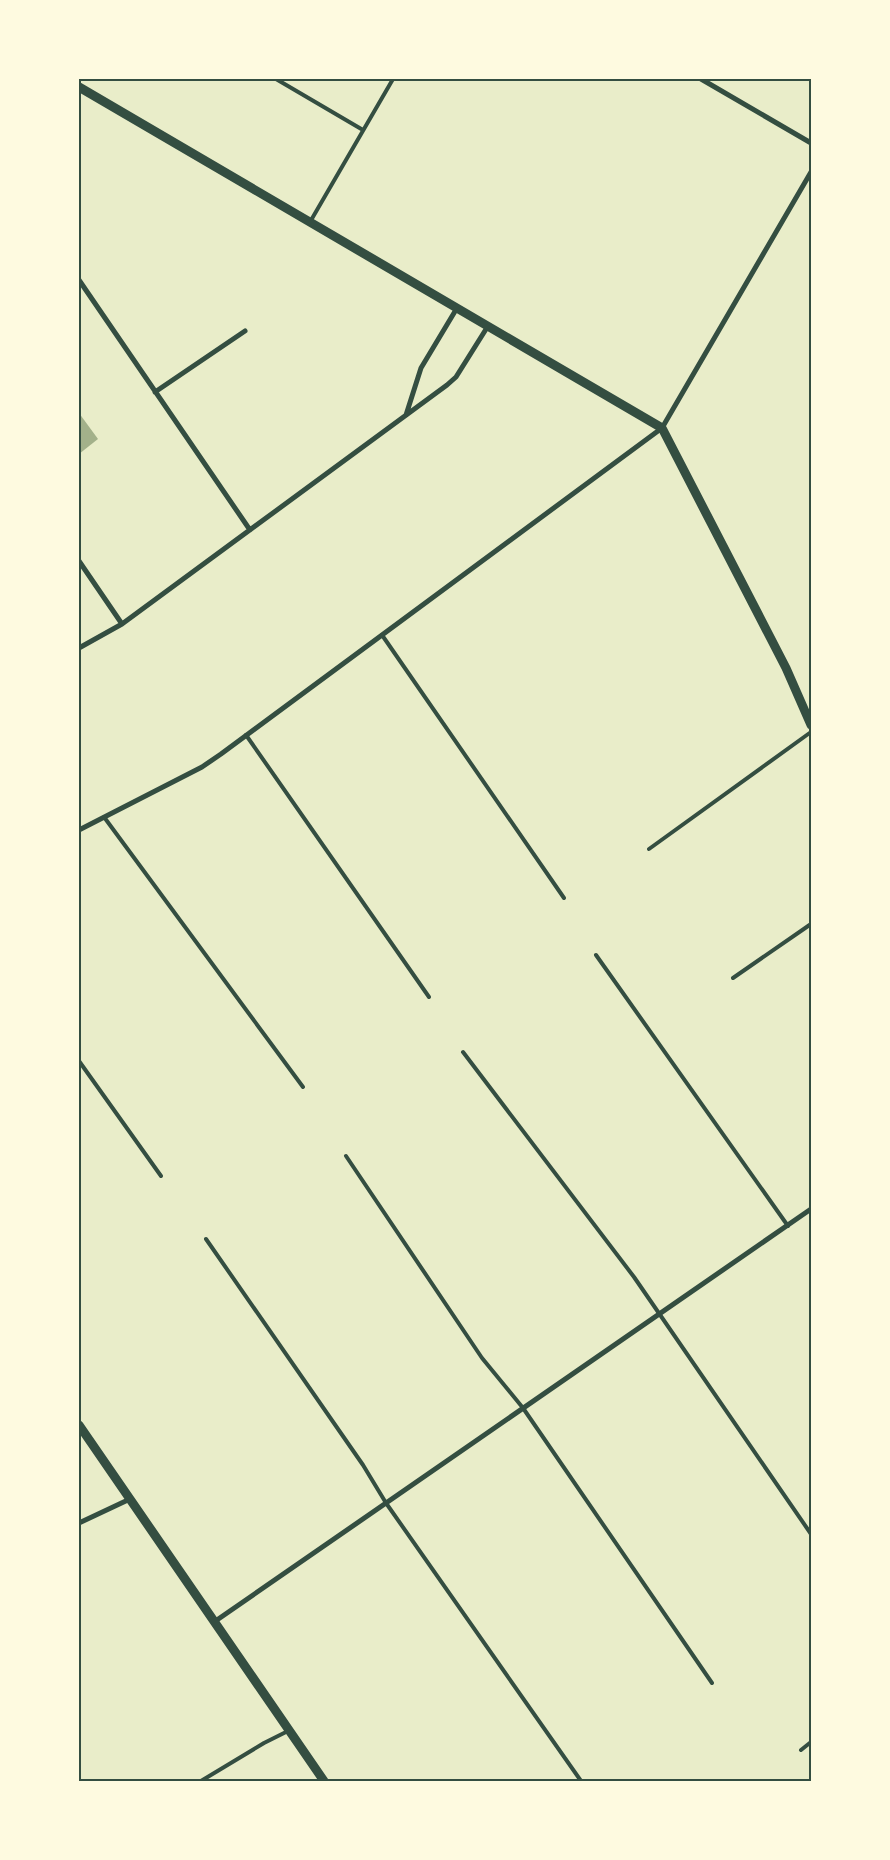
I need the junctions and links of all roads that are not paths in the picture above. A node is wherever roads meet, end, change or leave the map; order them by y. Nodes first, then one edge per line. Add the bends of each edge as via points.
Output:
1 (276, 79) edge
2 (393, 79) edge
3 (701, 79) edge
4 (79, 87) edge
5 (363, 130) junction
6 (811, 143) edge
7 (811, 172) edge
8 (310, 222) junction
9 (79, 280) edge
10 (457, 308) junction
11 (488, 326) junction
12 (245, 331) dead end
13 (155, 392) junction
14 (406, 416) junction
15 (662, 428) junction
16 (250, 530) junction
17 (79, 561) edge
18 (122, 624) junction
19 (382, 635) junction
20 (79, 648) edge
21 (811, 725) edge
22 (811, 732) edge
23 (246, 735) junction
24 (104, 817) junction
25 (79, 830) edge
26 (650, 849) dead end
27 (564, 898) dead end
28 (811, 924) edge
29 (596, 954) dead end
30 (733, 978) dead end
31 (429, 997) dead end
32 (463, 1052) dead end
33 (79, 1061) edge
34 (303, 1087) dead end
35 (346, 1156) dead end
36 (161, 1176) dead end
37 (811, 1210) edge
38 (788, 1226) junction
39 (206, 1239) dead end
40 (660, 1314) junction
41 (523, 1408) junction
42 (79, 1425) edge
43 (130, 1499) junction
44 (386, 1503) junction
45 (79, 1522) edge
46 (811, 1534) edge
47 (214, 1622) junction
48 (712, 1683) dead end
49 (289, 1731) junction
50 (811, 1742) edge
51 (800, 1750) dead end
52 (201, 1781) edge
53 (324, 1781) edge
54 (581, 1781) edge

1 - 5 lane
2 - 5 lane
3 - 6 street
4 - 8 street
5 - 8 lane
7 - 15 street
8 - 10 street
9 - 13 street
10 - 11 street
10 - 14 street via 421,368
11 - 14 street via 456,377
11 - 15 street
12 - 13 street
13 - 16 street
14 - 16 street
15 - 19 street
15 - 21 street via 786,668
16 - 18 street
17 - 18 street
18 - 20 street
19 - 23 street
19 - 27 lane
22 - 26 lane
23 - 24 street via 202,767
23 - 31 lane
24 - 25 street
24 - 34 lane
28 - 30 lane
29 - 38 lane
32 - 40 lane
33 - 36 lane
35 - 41 lane via 482,1358
37 - 38 street
38 - 40 street
39 - 44 lane
40 - 41 street
40 - 46 lane
41 - 44 street
41 - 48 lane
42 - 43 street
43 - 45 street
43 - 47 street
44 - 47 street
44 - 54 lane
47 - 49 street
49 - 52 lane
49 - 53 street
50 - 51 lane

